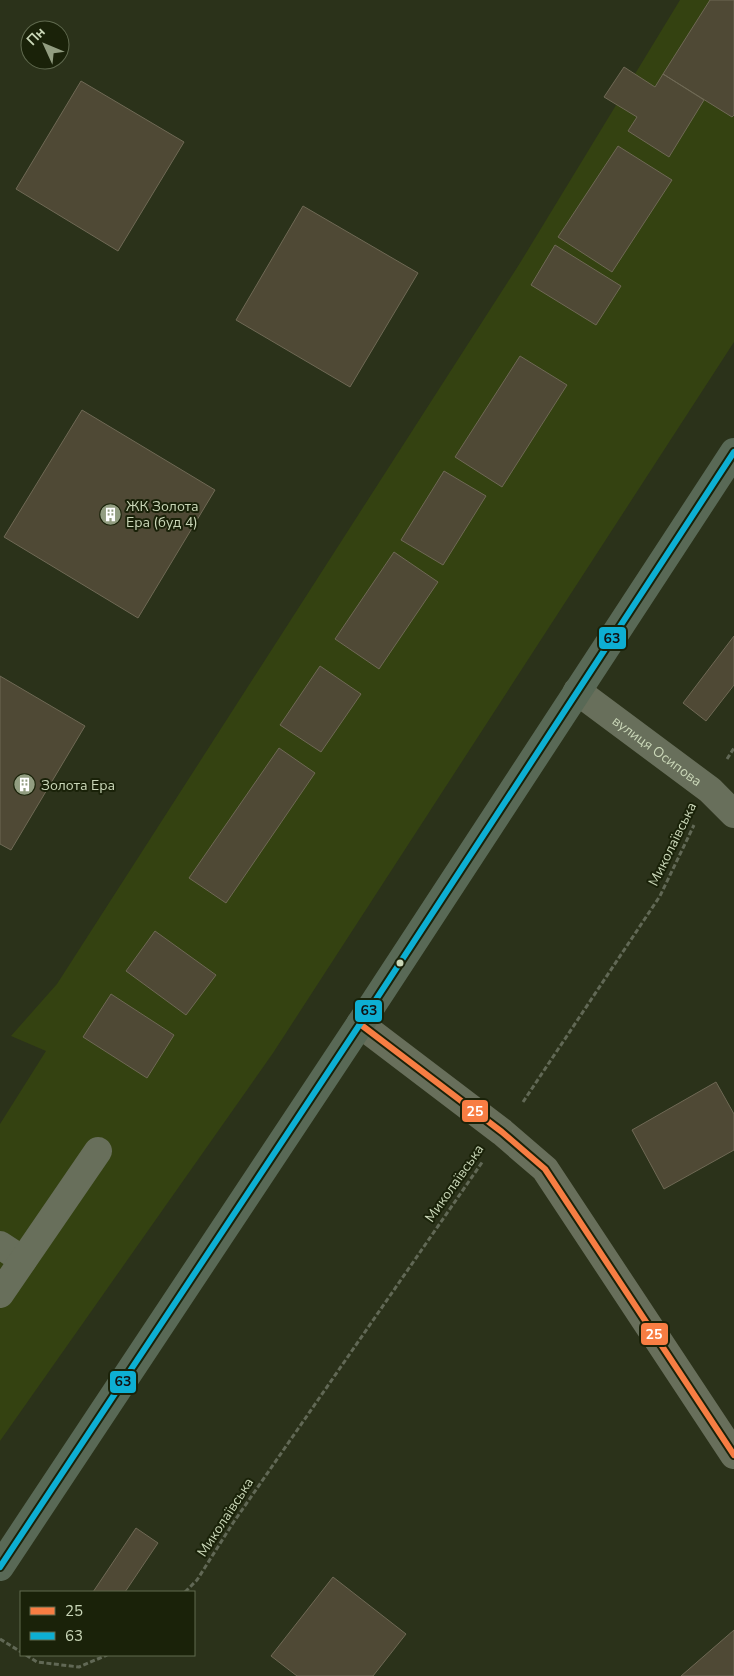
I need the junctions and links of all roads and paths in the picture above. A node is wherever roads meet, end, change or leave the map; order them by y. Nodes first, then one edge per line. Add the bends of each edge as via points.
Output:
1 (734, 452) edge
2 (577, 691) junction
3 (734, 748) edge
4 (710, 790) junction
5 (734, 814) edge
6 (360, 1024) junction
7 (502, 1132) junction
8 (98, 1151) dead end
9 (0, 1245) edge
10 (23, 1260) junction
11 (0, 1294) edge
12 (734, 1455) edge
13 (0, 1567) edge
14 (186, 1591) edge
15 (0, 1639) edge
16 (20, 1651) edge
17 (28, 1656) edge
18 (105, 1656) edge

1 - 2 highway
2 - 4 street, вулиця Осипова
2 - 6 highway
3 - 4 path, Миколаївська
4 - 5 street, вулиця Осипова
4 - 7 path, Миколаївська via 660,896
6 - 7 street
6 - 13 highway
7 - 12 street via 544,1168
7 - 14 path, Миколаївська via 197,1580
8 - 10 street
9 - 10 street
10 - 11 street
15 - 16 path
17 - 18 path via 37,1662 79,1667

